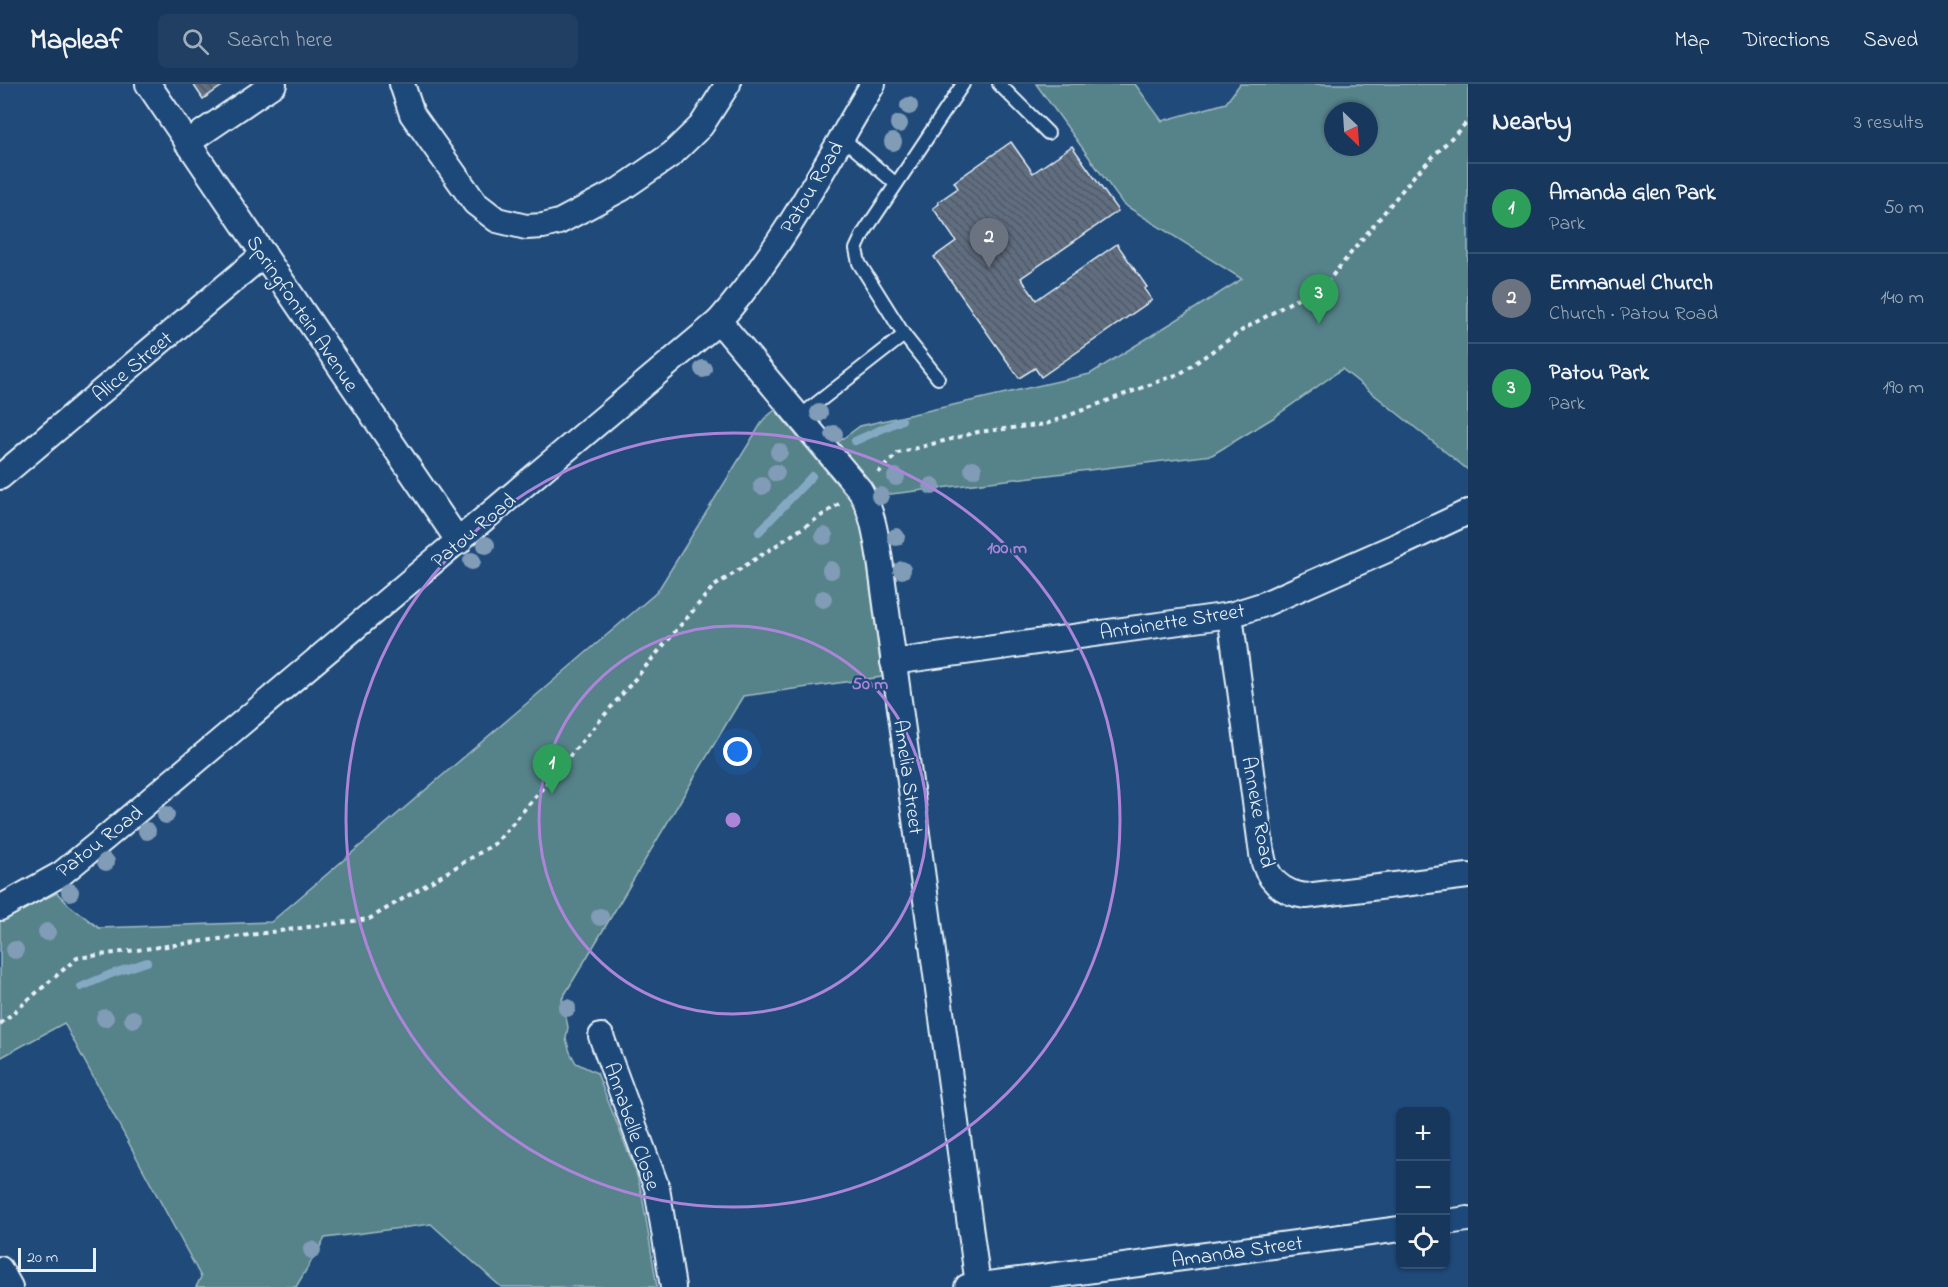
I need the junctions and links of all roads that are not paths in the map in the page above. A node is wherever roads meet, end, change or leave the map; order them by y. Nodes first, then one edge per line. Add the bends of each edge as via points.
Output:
1 (148, 84) edge
2 (274, 84) edge
3 (402, 84) edge
4 (728, 84) edge
5 (873, 84) edge
6 (963, 84) edge
7 (999, 84) edge
8 (1048, 133) dead end
9 (841, 137) junction
10 (188, 143) junction
11 (896, 184) junction
12 (264, 254) junction
13 (719, 321) junction
14 (904, 335) junction
15 (938, 378) dead end
16 (799, 417) junction
17 (0, 477) edge
18 (1468, 512) edge
19 (459, 542) junction
20 (1230, 615) junction
21 (893, 662) junction
22 (1468, 876) edge
23 (0, 908) edge
24 (601, 1036) dead end
25 (1468, 1220) edge
26 (1450, 1222) edge
27 (1396, 1229) edge
28 (0, 1269) edge
29 (973, 1286) edge
30 (10, 1287) edge
31 (673, 1287) edge

1 - 10 street, Springfontein Avenue
2 - 10 street
3 - 4 street via 412,114 475,203 497,220 526,227 559,222 621,189 672,154 701,126
5 - 9 street, Patou Road
6 - 11 lane
7 - 8 lane
9 - 11 lane
9 - 13 street, Patou Road via 766,262
10 - 12 street, Springfontein Avenue
11 - 14 lane via 856,249 859,263
12 - 17 street, Alice Street
12 - 19 street, Springfontein Avenue
13 - 16 street, Amelia Street
13 - 19 street, Patou Road
14 - 15 lane
14 - 16 lane
16 - 21 street, Amelia Street via 867,501 879,550
18 - 20 street, Antoinette Street via 1262,605
19 - 23 street, Patou Road via 61,874
20 - 21 street, Antoinette Street
20 - 22 street, Anneke Road via 1264,866 1276,885 1306,896
21 - 29 street, Amelia Street
24 - 31 street, Annabelle Close via 657,1188
25 - 26 street
27 - 29 street, Amanda Street
28 - 30 street

